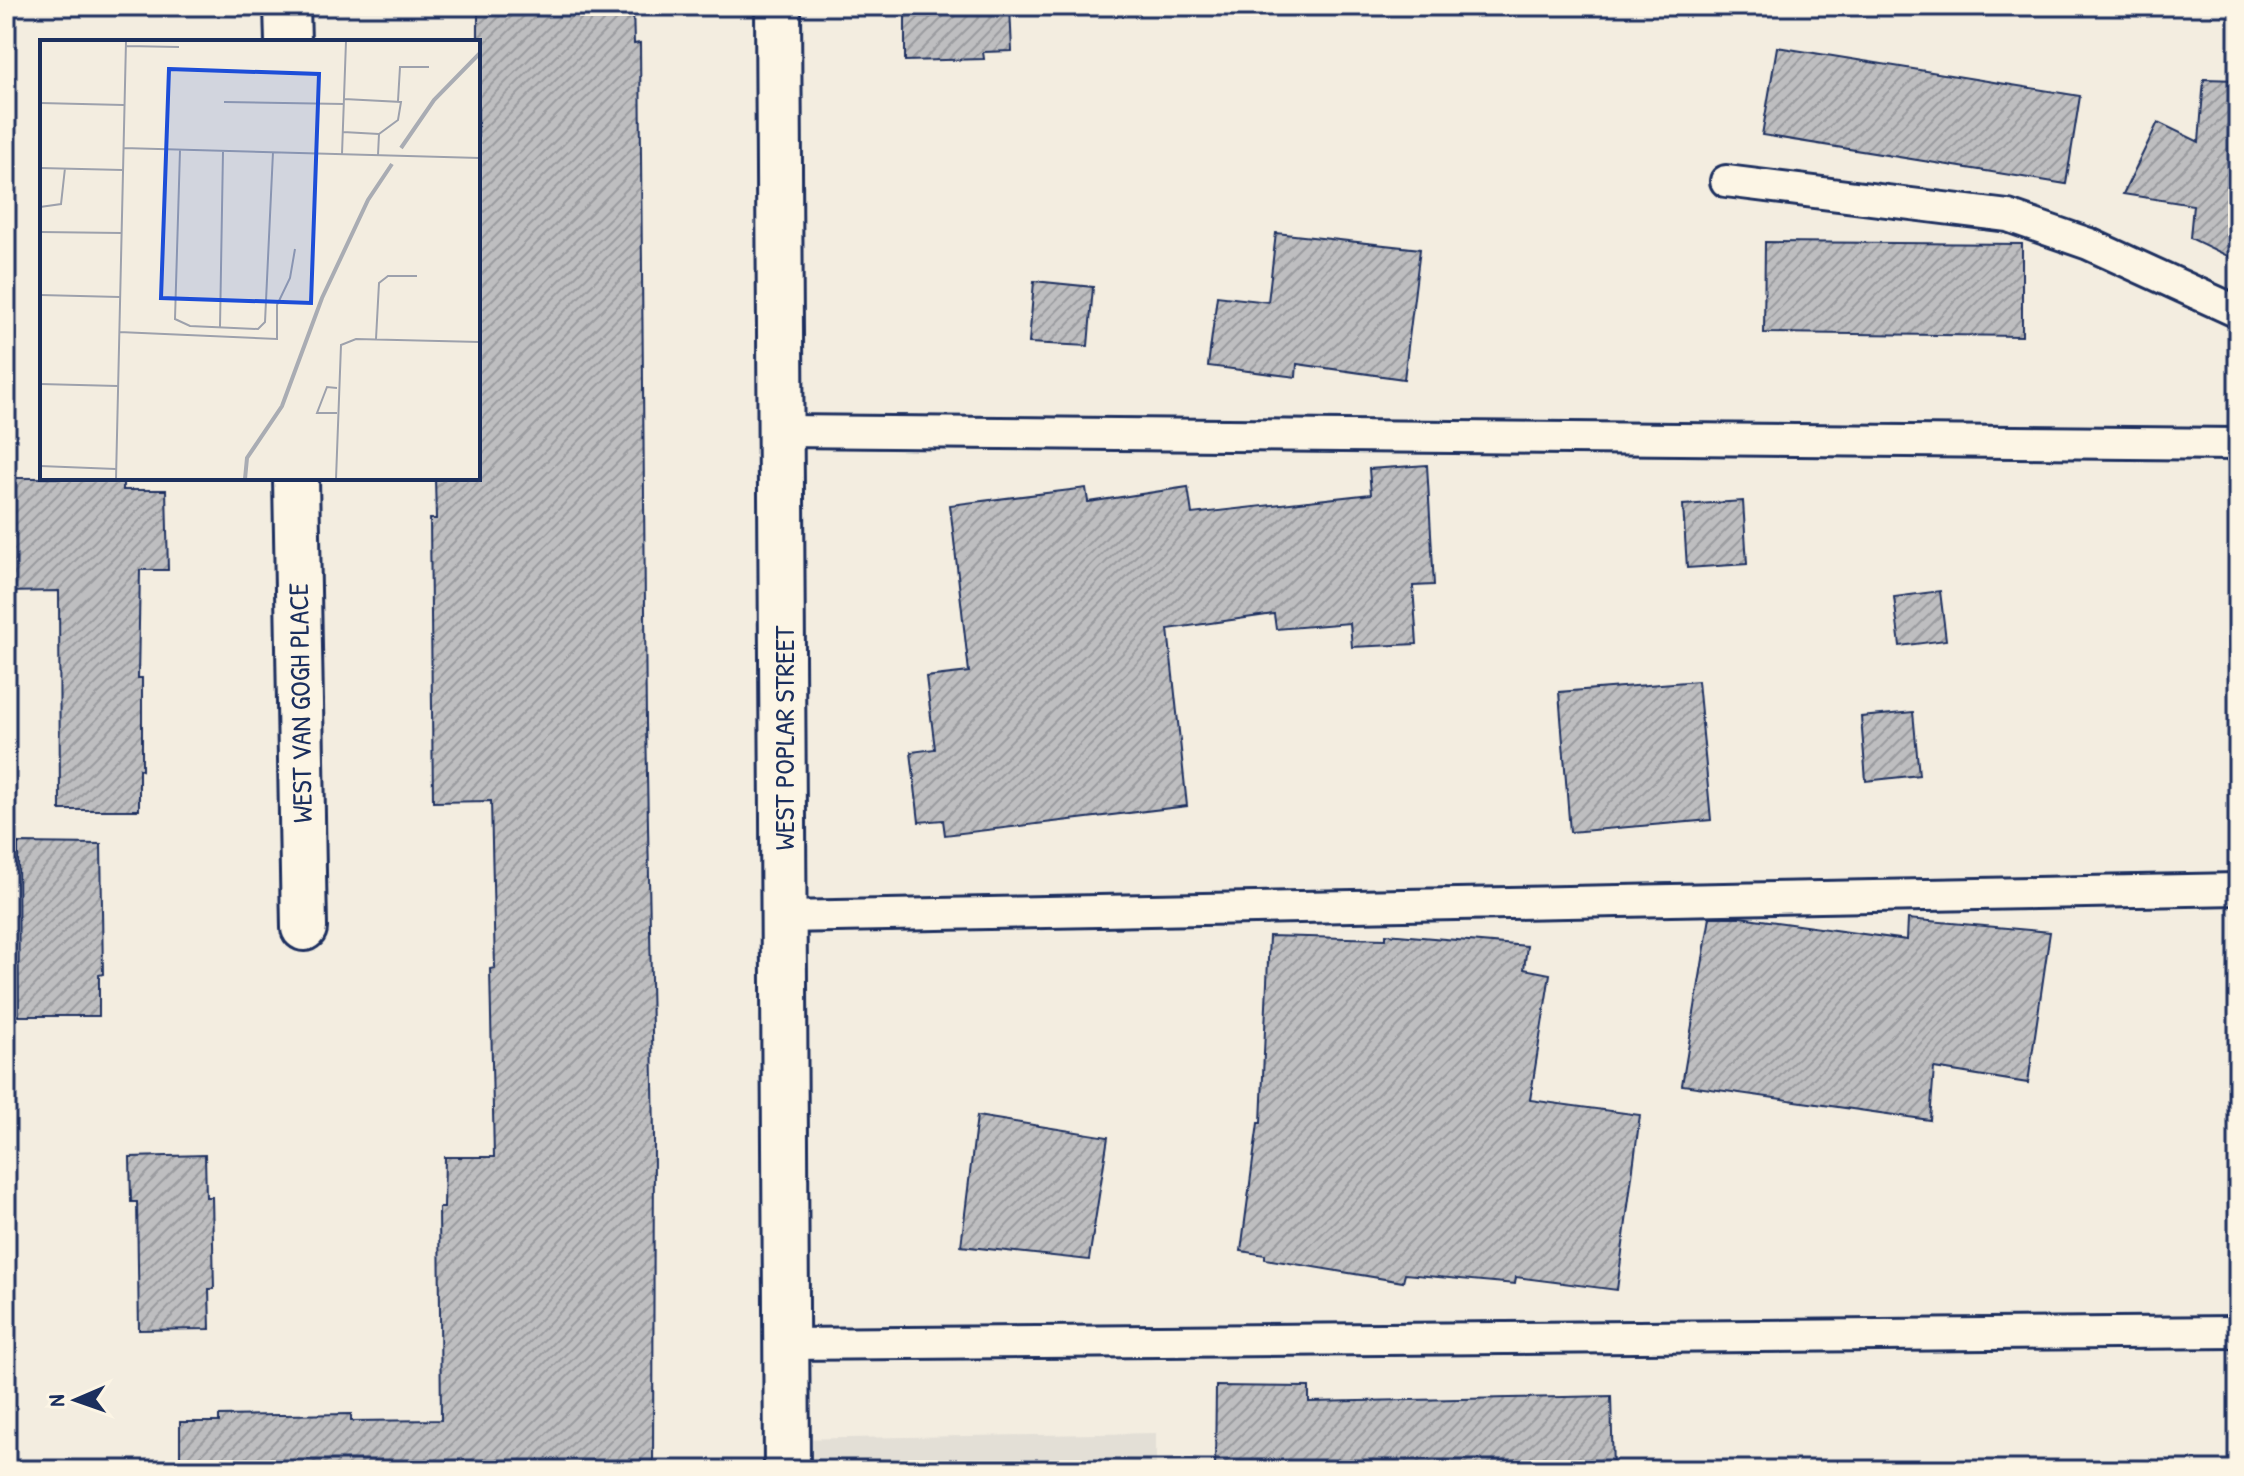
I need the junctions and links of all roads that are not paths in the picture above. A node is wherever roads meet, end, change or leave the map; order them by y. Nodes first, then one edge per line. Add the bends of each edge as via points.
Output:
1 (287, 6) edge
2 (778, 6) edge
3 (288, 40) edge
4 (1726, 181) dead end
5 (2238, 312) edge
6 (783, 431) junction
7 (2238, 444) edge
8 (296, 480) edge
9 (2238, 889) edge
10 (785, 917) junction
11 (304, 928) dead end
12 (2238, 1332) edge
13 (787, 1344) junction
14 (787, 1470) edge

1 - 3 street
2 - 6 street, WEST POPLAR STREET
4 - 5 lane via 2008,216 2089,244
6 - 7 lane
6 - 10 street, WEST POPLAR STREET
8 - 11 street, WEST VAN GOGH PLACE
9 - 10 lane
10 - 13 street, WEST POPLAR STREET
12 - 13 lane
13 - 14 street, WEST POPLAR STREET

